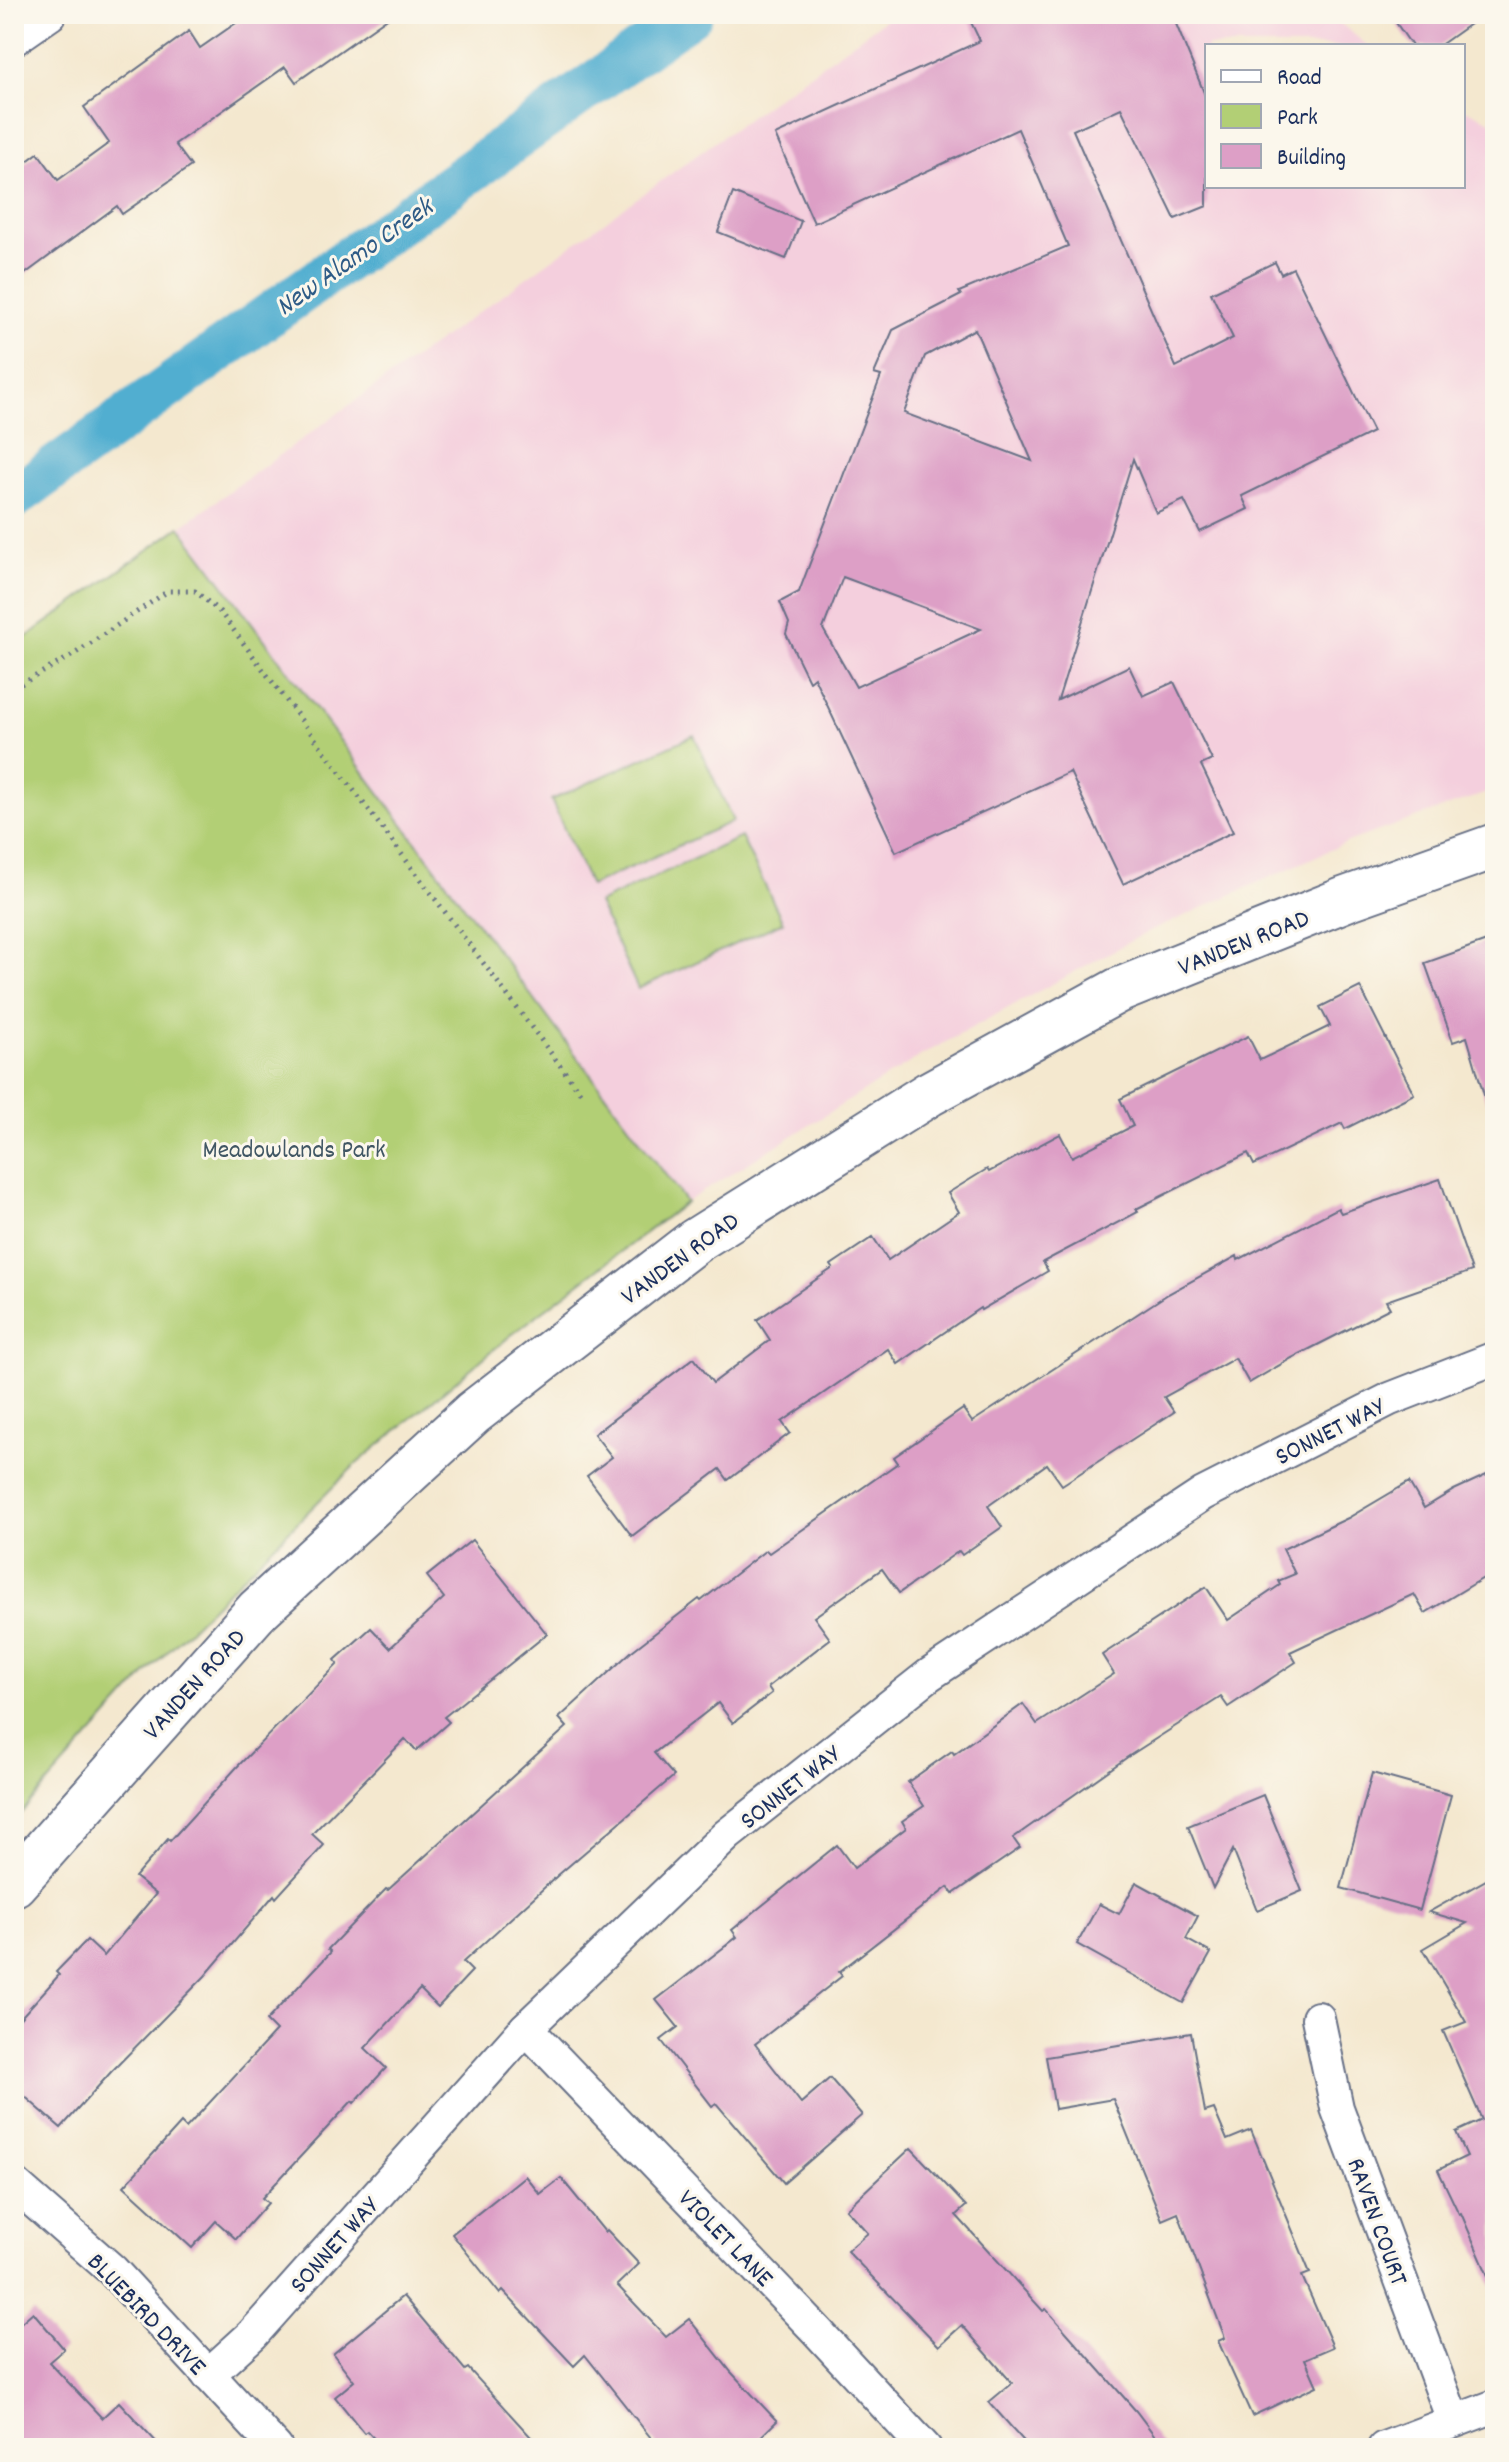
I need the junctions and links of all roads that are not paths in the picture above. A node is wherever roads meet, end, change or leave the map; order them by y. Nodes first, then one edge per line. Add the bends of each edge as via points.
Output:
1 (50, 14) edge
2 (14, 39) edge
3 (1495, 846) edge
4 (1495, 1358) edge
5 (14, 1884) edge
6 (1318, 2018) dead end
7 (526, 2028) junction
8 (14, 2184) edge
9 (208, 2375) junction
10 (1495, 2406) edge
11 (1453, 2420) junction
12 (276, 2448) edge
13 (925, 2448) edge
14 (1384, 2448) edge

1 - 2 street
3 - 5 street, VANDEN ROAD via 1117,991 929,1094 695,1241 473,1413 258,1610
4 - 7 street, SONNET WAY via 1390,1399 1203,1494 929,1675 727,1835
6 - 11 street, RAVEN COURT via 1337,2108
7 - 9 street, SONNET WAY via 252,2335
7 - 13 street, VIOLET LANE
8 - 9 street, BLUEBIRD DRIVE via 112,2270
9 - 12 street, BLUEBIRD DRIVE
10 - 11 street
11 - 14 street

